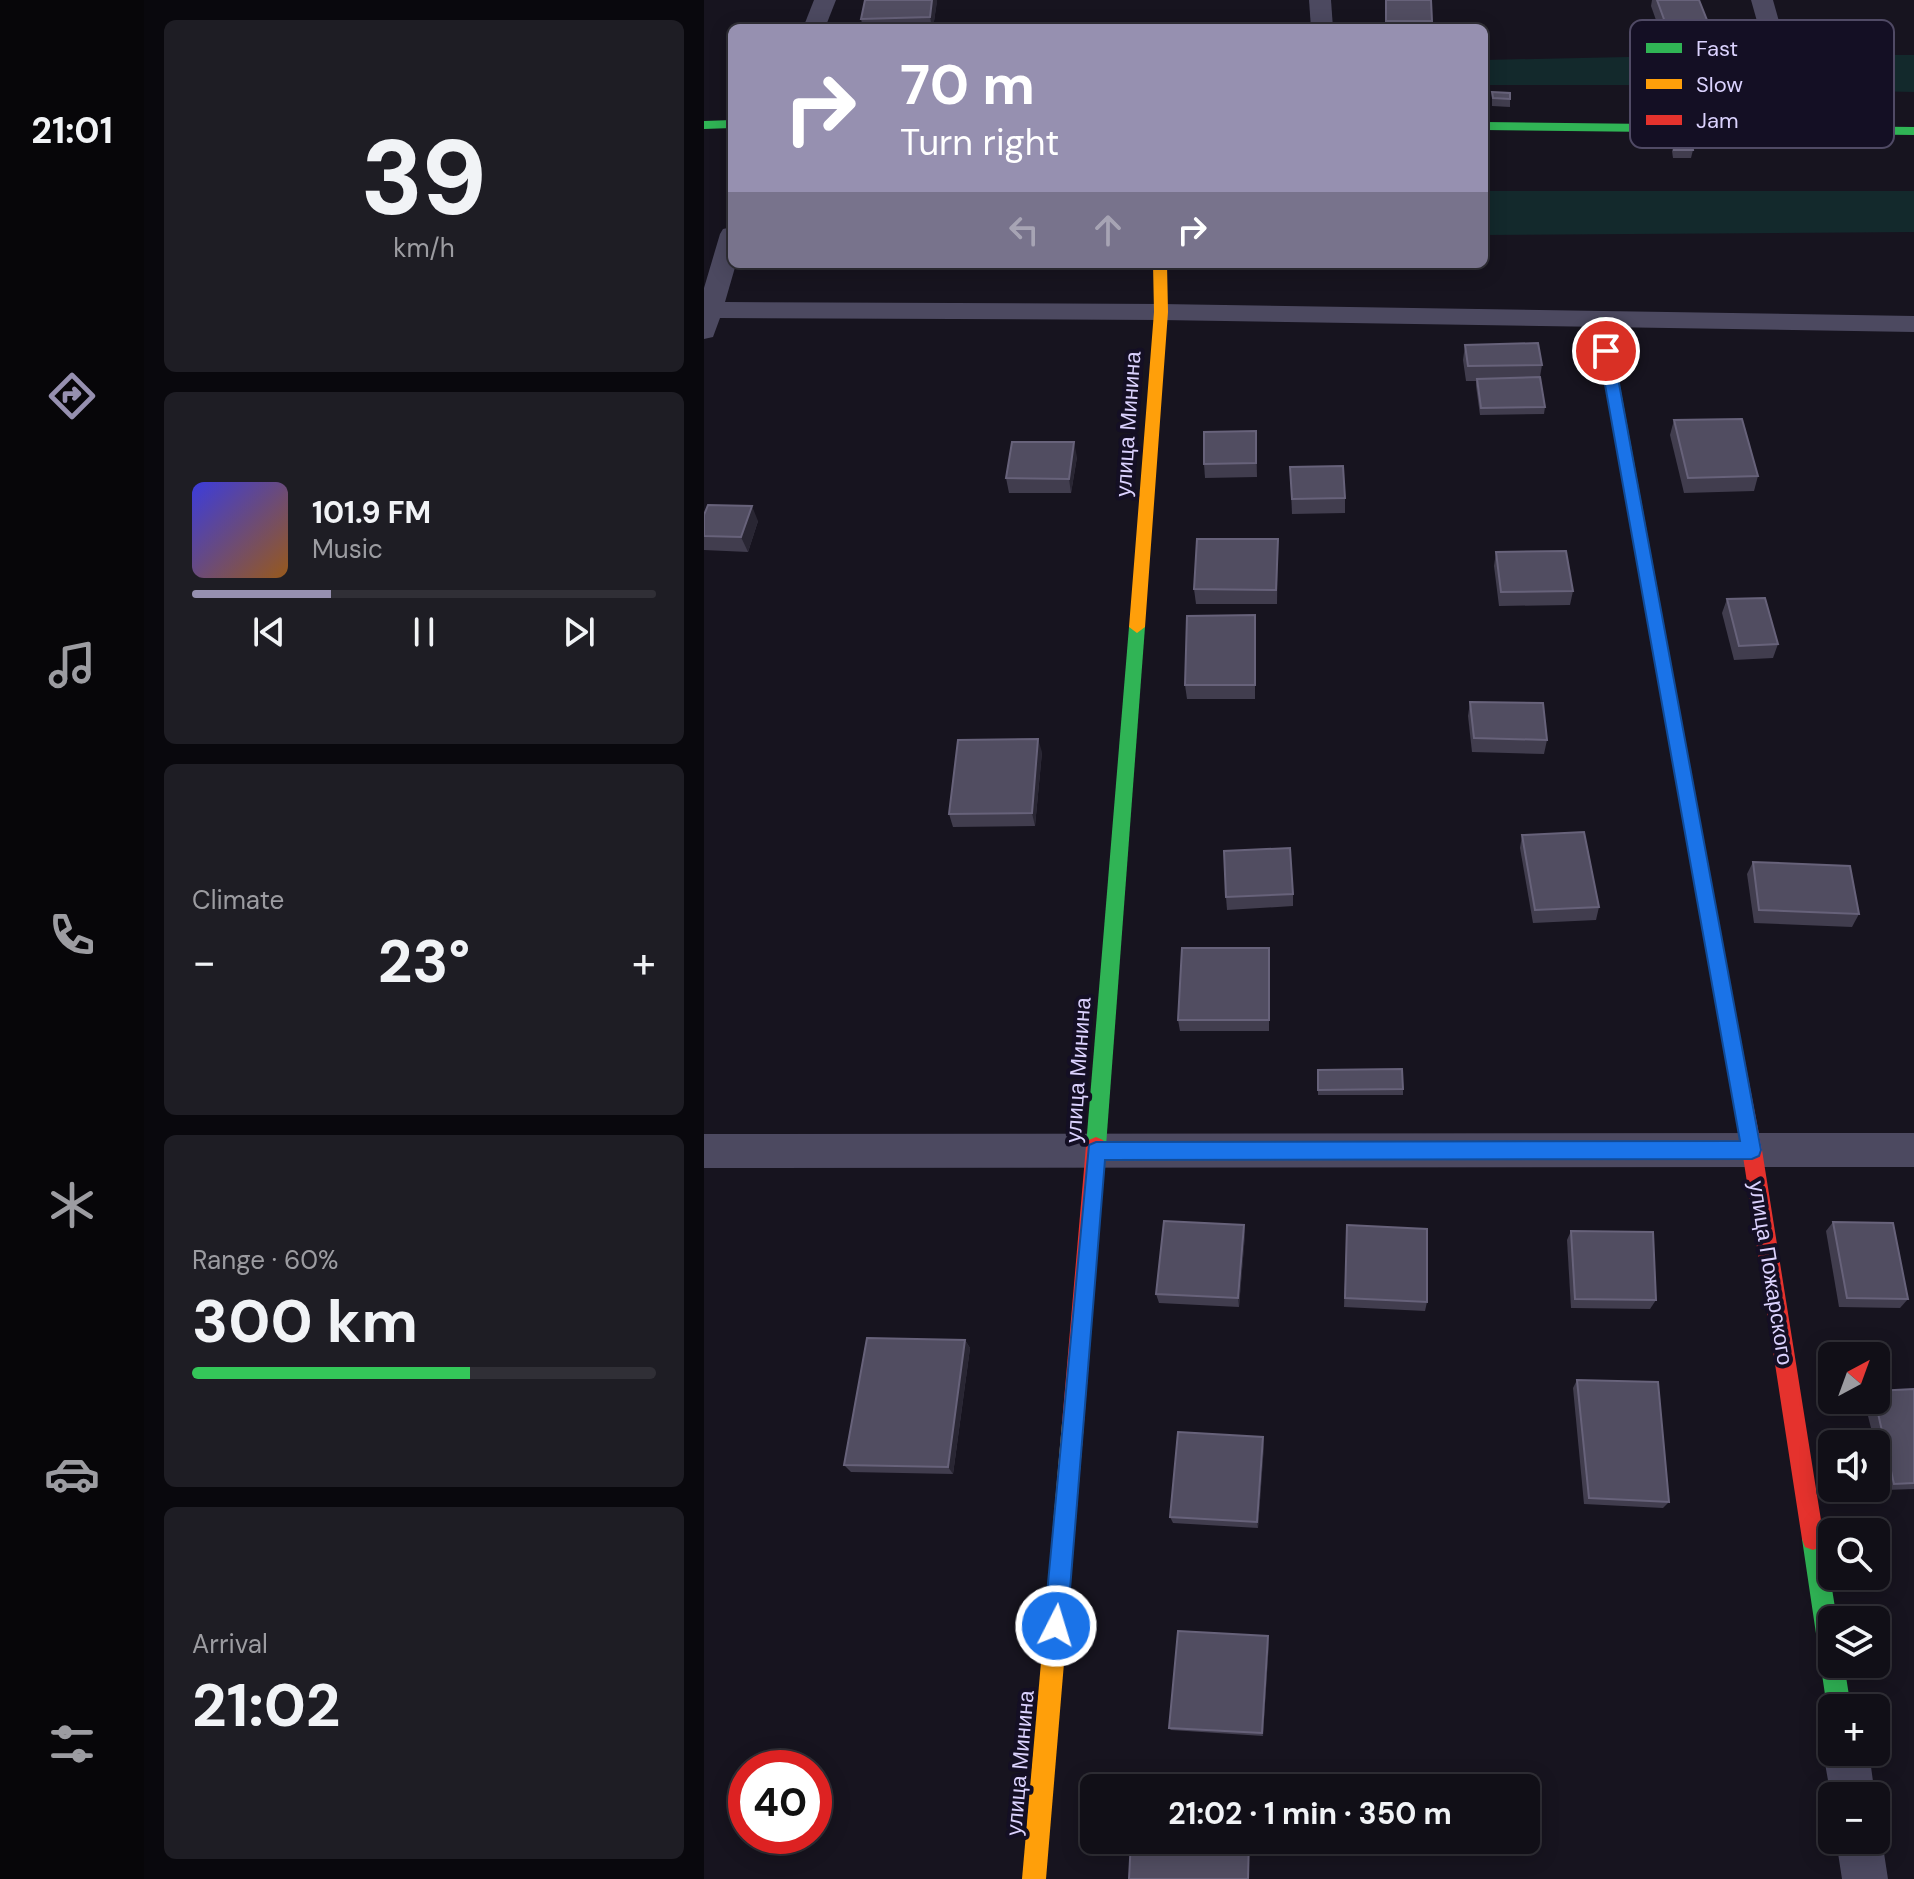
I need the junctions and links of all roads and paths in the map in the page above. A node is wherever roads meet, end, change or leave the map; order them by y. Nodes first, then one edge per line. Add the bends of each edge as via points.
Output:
1 (825, 0) edge
2 (1320, 0) edge
3 (1762, 0) edge
4 (1768, 20) edge
5 (816, 24) edge
6 (1322, 24) edge
7 (728, 124) edge
8 (704, 125) edge
9 (1488, 126) edge
10 (1630, 129) edge
11 (1894, 130) edge
12 (1914, 131) edge
13 (728, 240) edge
14 (714, 260) edge
15 (1160, 268) edge
16 (1161, 312) junction
17 (708, 320) edge
18 (1601, 321) junction
19 (1914, 324) edge
20 (1752, 1150) junction
21 (1914, 1150) edge
22 (704, 1151) edge
23 (1096, 1151) junction
24 (1837, 1694) edge
25 (1861, 1854) edge
26 (1034, 1879) edge
27 (1865, 1879) edge

1 - 5 street
2 - 6 street
3 - 4 street
7 - 8 street
9 - 10 street
11 - 12 street
13 - 14 street
14 - 17 street
15 - 16 street, улица Минина
16 - 17 street
16 - 18 street
16 - 23 street, улица Минина
18 - 19 street
18 - 20 street, улица Пожарского
20 - 21 street
20 - 23 street
20 - 24 street, улица Пожарского
22 - 23 street
23 - 26 street, улица Минина
25 - 27 street

